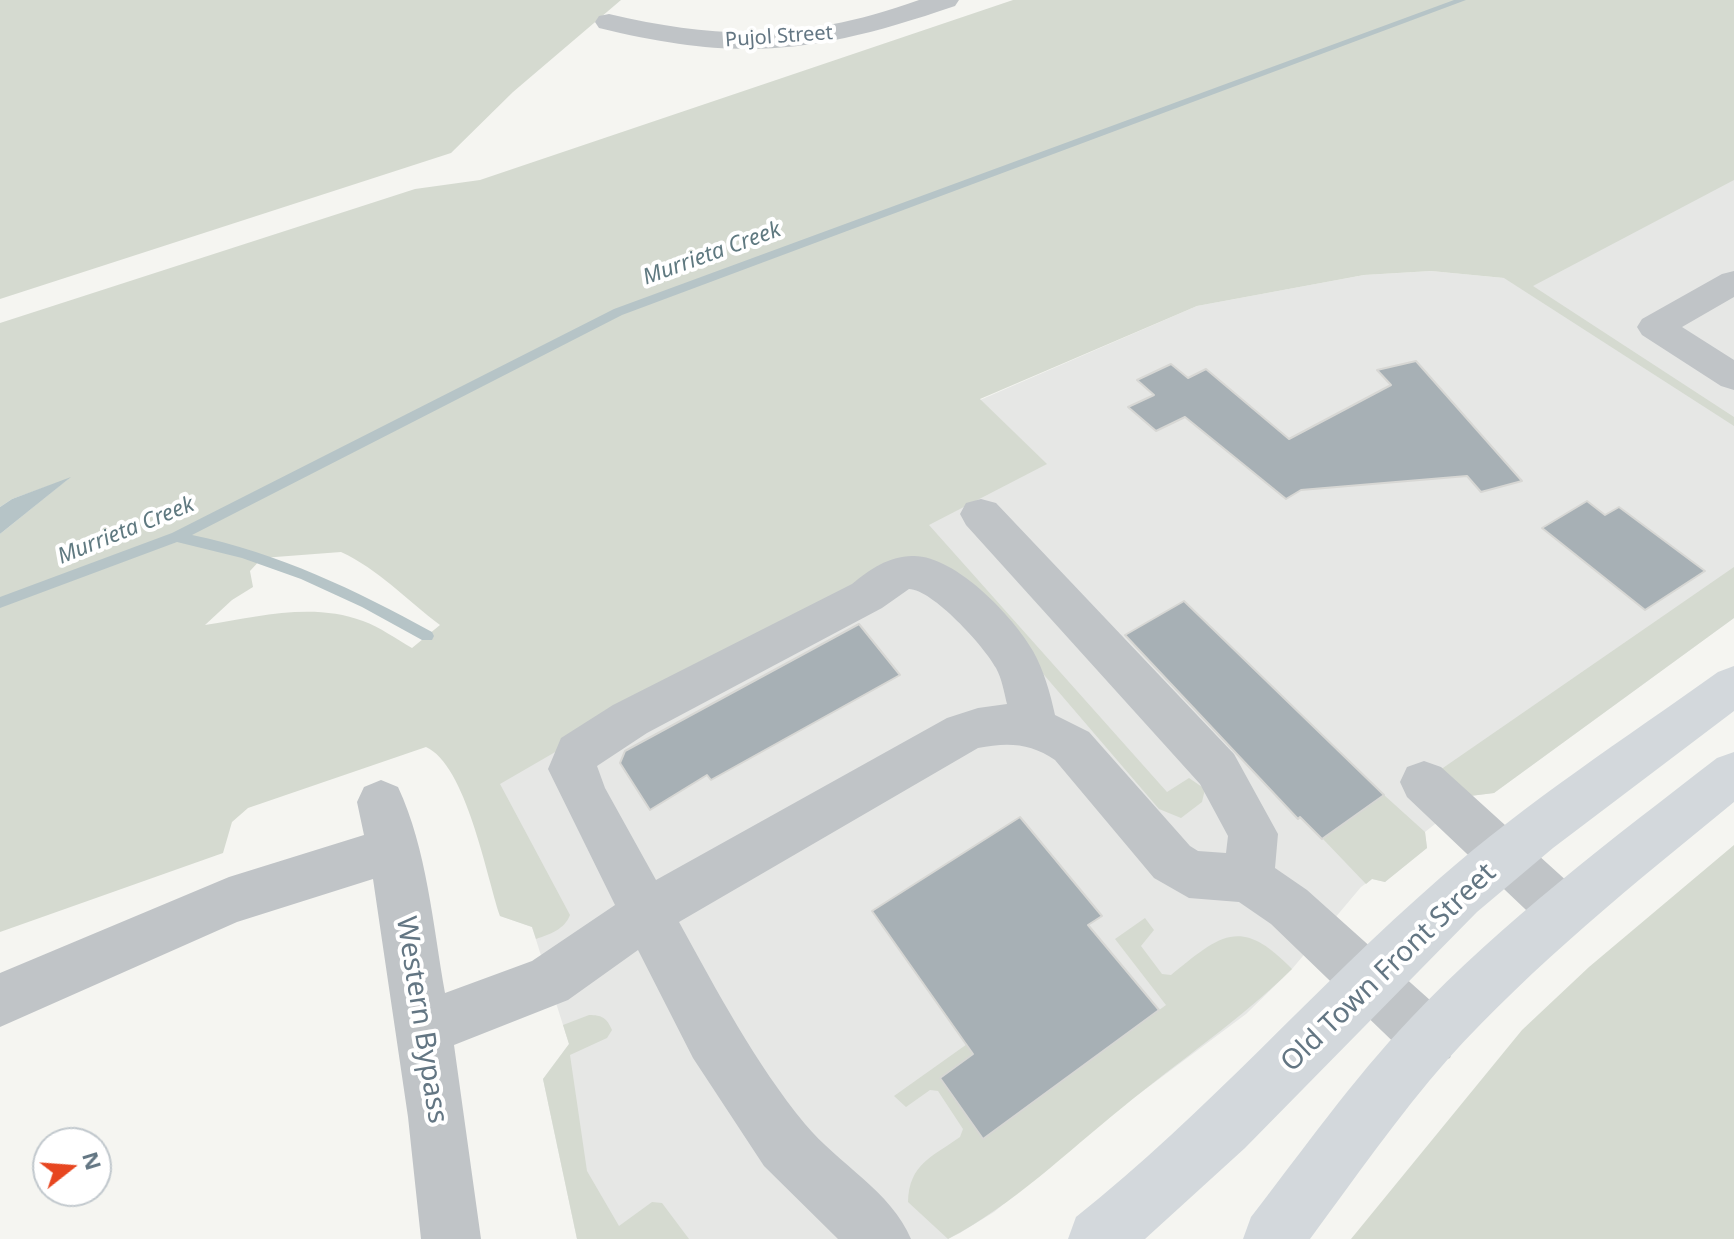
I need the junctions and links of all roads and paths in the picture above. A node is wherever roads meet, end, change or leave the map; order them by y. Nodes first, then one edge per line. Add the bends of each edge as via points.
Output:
1 (945, 0) edge
2 (609, 22) dead end
3 (1734, 282) edge
4 (1734, 377) edge
5 (981, 514) dead end
6 (1734, 685) edge
7 (1035, 728) junction
8 (1734, 773) edge
9 (1424, 782) dead end
10 (1504, 857) junction
11 (1249, 879) junction
12 (1562, 910) junction
13 (647, 913) junction
14 (1370, 981) junction
15 (0, 1000) edge
16 (423, 1029) junction
17 (1430, 1038) junction
18 (451, 1239) edge
19 (881, 1239) edge
20 (1098, 1239) edge
21 (1273, 1239) edge

1 - 2 street, Pujol Street via 845,33 769,42 701,41
3 - 4 street via 1655,327
5 - 11 street via 1217,769 1253,834
6 - 10 main road, Old Town Front Street
7 - 11 street via 1057,734 1072,746 1172,862 1189,874
7 - 13 street via 1007,723 964,732
7 - 13 street via 1013,658 948,585 914,572 893,576 867,596 630,719 578,753 572,769
8 - 12 main road
9 - 10 street
10 - 12 street
10 - 14 main road, Old Town Front Street
11 - 14 street via 1289,907
12 - 17 main road
13 - 16 street via 549,981
13 - 19 street via 713,1038 785,1145
14 - 17 street
14 - 20 main road, Old Town Front Street via 1232,1122
15 - 16 street, Western Bypass via 229,901 387,825
16 - 18 street, Western Bypass
17 - 21 main road via 1371,1107

